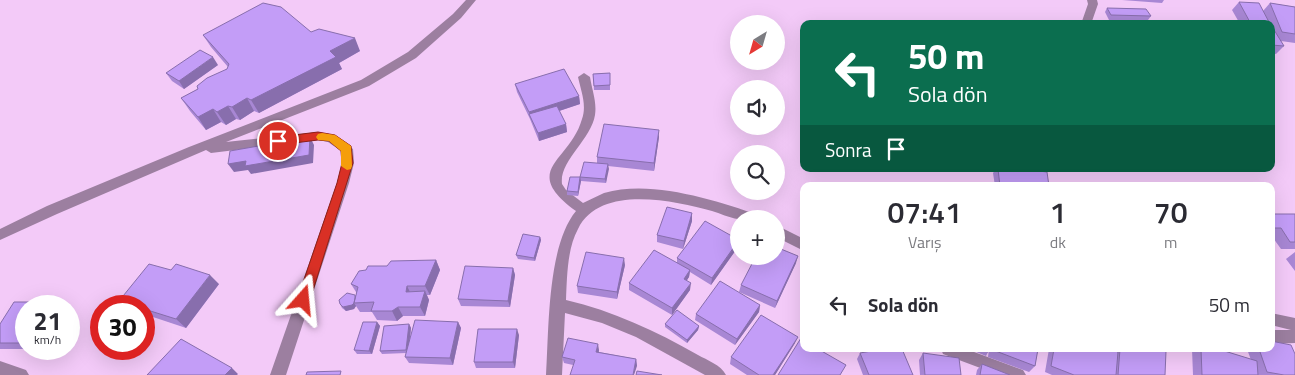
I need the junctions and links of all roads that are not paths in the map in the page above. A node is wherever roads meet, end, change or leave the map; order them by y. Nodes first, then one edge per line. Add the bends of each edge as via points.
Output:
1 (471, 0) edge
2 (1092, 0) edge
3 (1087, 20) edge
4 (584, 77) dead end
5 (194, 150) junction
6 (583, 210) junction
7 (730, 211) edge
8 (0, 235) edge
9 (785, 235) edge
10 (800, 244) edge
11 (558, 306) junction
12 (1275, 320) edge
13 (1295, 324) edge
14 (1295, 336) edge
15 (1275, 337) edge
16 (956, 352) edge
17 (0, 368) edge
18 (21, 375) edge
19 (278, 375) edge
20 (554, 375) edge
21 (718, 375) edge
22 (1018, 375) edge

1 - 5 street via 412,55 386,72
2 - 3 street
4 - 6 street via 589,119 553,178 561,194
5 - 8 street
5 - 19 street via 318,136 331,138 347,149 348,163 343,183
6 - 7 street via 595,200 610,196 647,194
6 - 11 street via 574,222 565,247
9 - 10 street
11 - 20 street
11 - 21 street via 584,311 640,330
12 - 13 street
14 - 15 street
16 - 22 street
17 - 18 street

